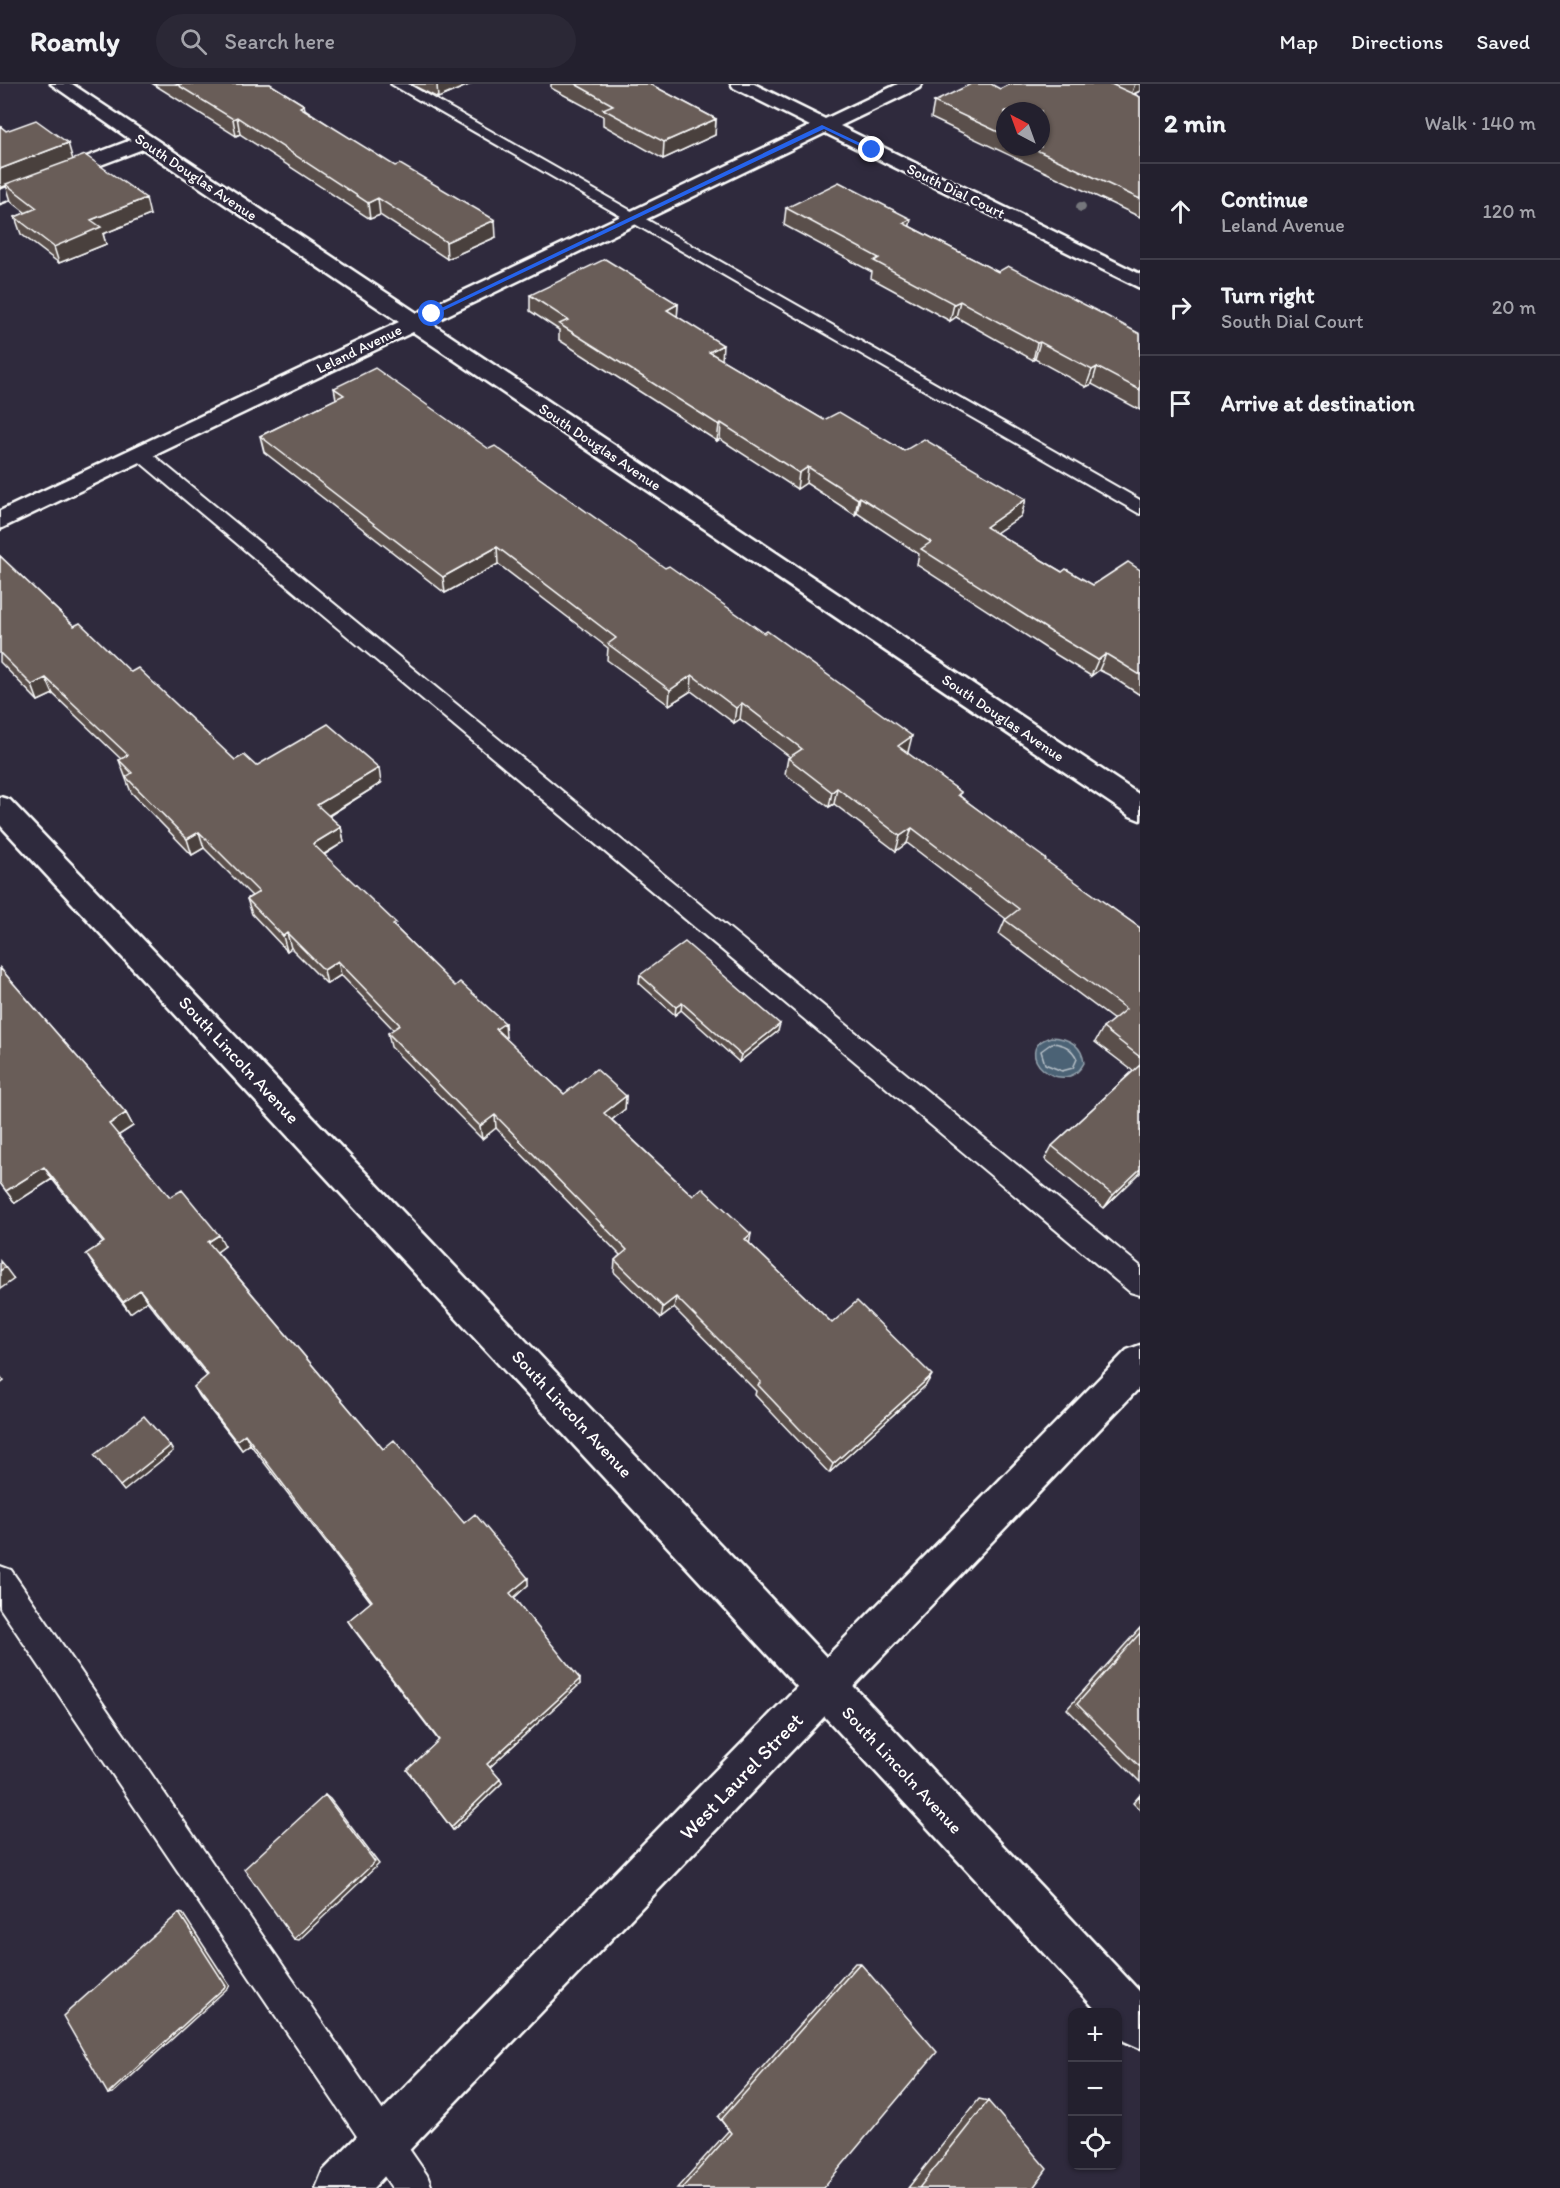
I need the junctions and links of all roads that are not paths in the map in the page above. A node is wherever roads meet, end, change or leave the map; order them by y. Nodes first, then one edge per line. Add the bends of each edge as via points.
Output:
1 (60, 84) edge
2 (398, 84) edge
3 (740, 84) edge
4 (913, 84) edge
5 (824, 126) junction
6 (143, 142) junction
7 (0, 197) edge
8 (634, 217) junction
9 (1140, 282) edge
10 (414, 322) junction
11 (141, 454) junction
12 (1140, 508) edge
13 (0, 521) edge
14 (0, 807) edge
15 (1140, 809) edge
16 (1140, 1283) edge
17 (1140, 1362) edge
18 (0, 1581) edge
19 (826, 1688) junction
20 (1140, 2025) edge
21 (383, 2143) junction
22 (340, 2188) edge
23 (414, 2188) edge

1 - 6 street, South Douglas Avenue
2 - 8 lane
3 - 5 street, South Dial Court
4 - 5 street, Leland Avenue
5 - 8 street, Leland Avenue
5 - 9 street, South Dial Court
6 - 7 street
6 - 10 street, South Douglas Avenue
8 - 10 street, Leland Avenue
8 - 12 lane
10 - 11 street, Leland Avenue
10 - 15 street, South Douglas Avenue
11 - 13 street, Leland Avenue
11 - 16 lane
14 - 19 street, South Lincoln Avenue
17 - 19 street, West Laurel Street
18 - 21 lane
19 - 20 street, South Lincoln Avenue
19 - 21 street, West Laurel Street
21 - 22 street, West Laurel Street
21 - 23 lane

